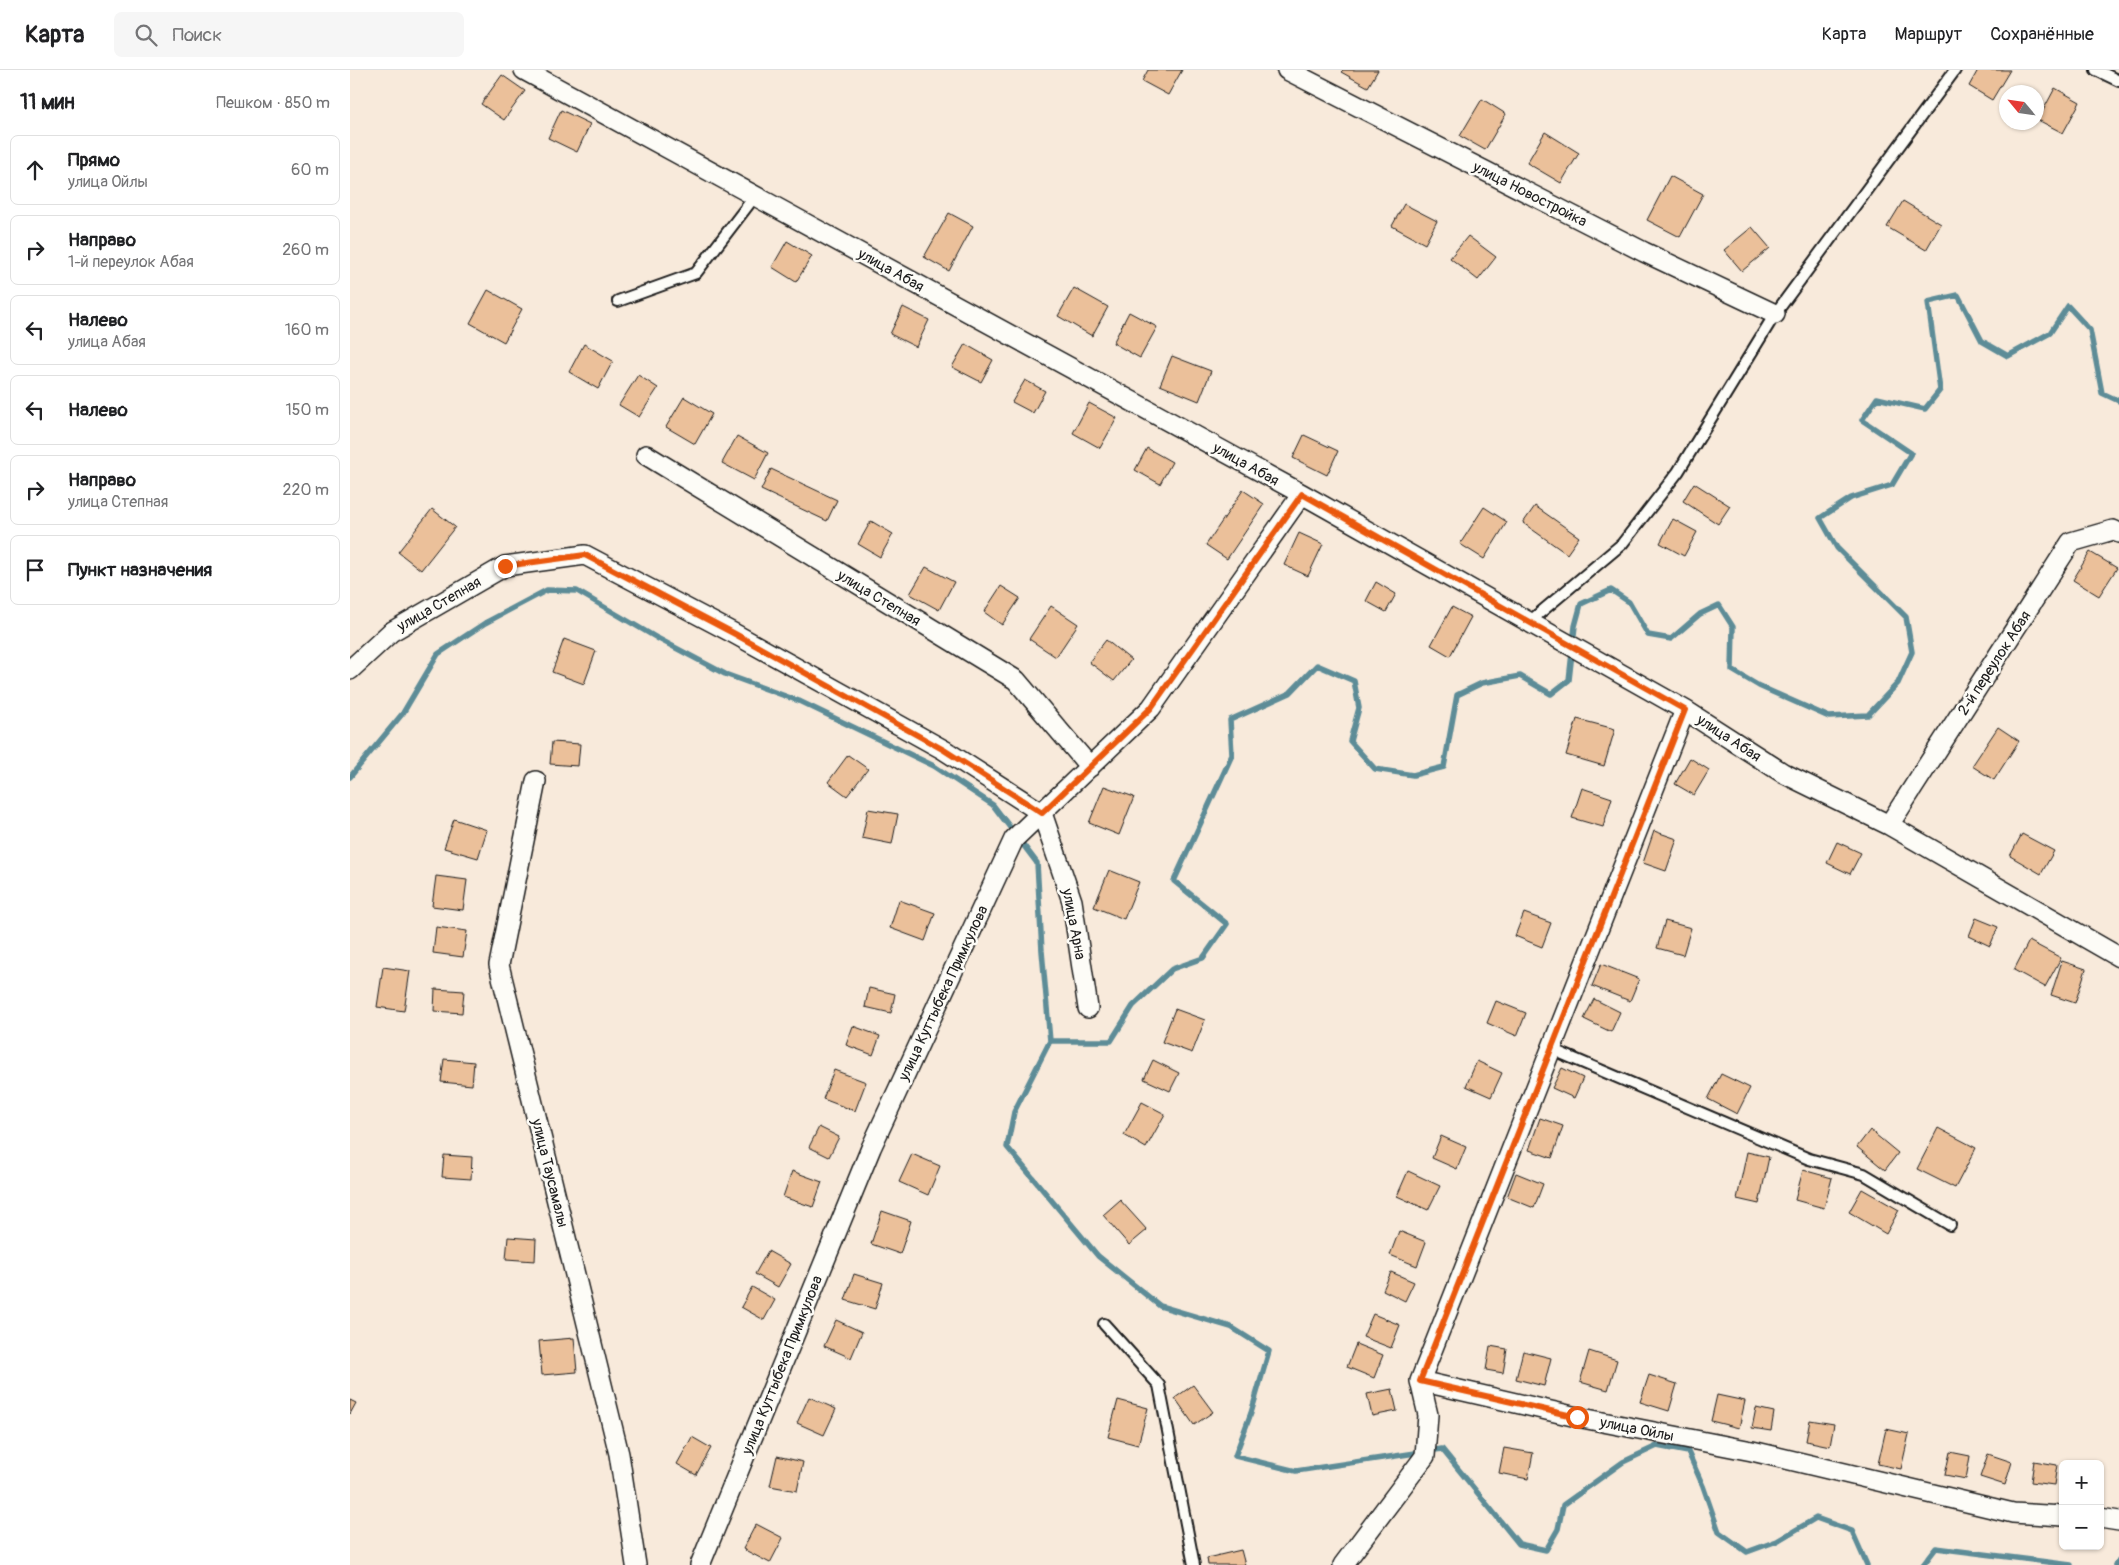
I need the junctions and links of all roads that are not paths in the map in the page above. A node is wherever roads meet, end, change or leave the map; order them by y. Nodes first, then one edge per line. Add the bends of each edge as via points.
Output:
1 (524, 70) edge
2 (1288, 70) edge
3 (1955, 70) edge
4 (2096, 70) edge
5 (2119, 81) edge
6 (755, 196) junction
7 (618, 301) dead end
8 (1775, 314) junction
9 (646, 455) dead end
10 (1302, 494) junction
11 (2119, 533) edge
12 (1530, 622) junction
13 (350, 670) edge
14 (1685, 710) junction
15 (1090, 767) junction
16 (536, 780) dead end
17 (1042, 813) junction
18 (1889, 825) junction
19 (2119, 956) edge
20 (1088, 1008) dead end
21 (1551, 1049) junction
22 (1950, 1226) dead end
23 (1104, 1324) dead end
24 (1420, 1381) junction
25 (2059, 1516) edge
26 (2104, 1519) edge
27 (2119, 1521) edge
28 (636, 1565) edge
29 (700, 1565) edge
30 (1194, 1565) edge
31 (1343, 1565) edge

1 - 6 street, улица Абая
2 - 8 street, улица Новостройка via 1644,252
3 - 8 lane
4 - 5 lane
6 - 7 lane via 696,273
6 - 10 street, улица Абая
8 - 12 lane via 1678,472 1622,544
9 - 15 street, улица Степная via 1016,680
10 - 12 street, улица Абая
10 - 15 street, улица Куттыбека Примкулова via 1151,708
11 - 18 street, 2-й переулок Абая via 2113,530 2071,542
12 - 14 street, улица Абая
13 - 17 street, улица Степная via 391,632 505,566 585,555 944,750
14 - 18 street, улица Абая via 1783,773
14 - 21 street
15 - 17 street, улица Куттыбека Примкулова
16 - 28 street, улица Таусамалы via 499,965 620,1454
17 - 20 street, улица Арна via 1072,901
17 - 29 street, улица Куттыбека Примкулова via 1014,839 875,1139
18 - 19 street, улица Абая
21 - 22 lane via 1809,1159 1864,1174
21 - 24 street
23 - 30 lane via 1159,1385
24 - 25 street, улица Ойлы via 1577,1417 1752,1451 2013,1513
24 - 31 street via 1428,1415 1425,1456
26 - 27 street

